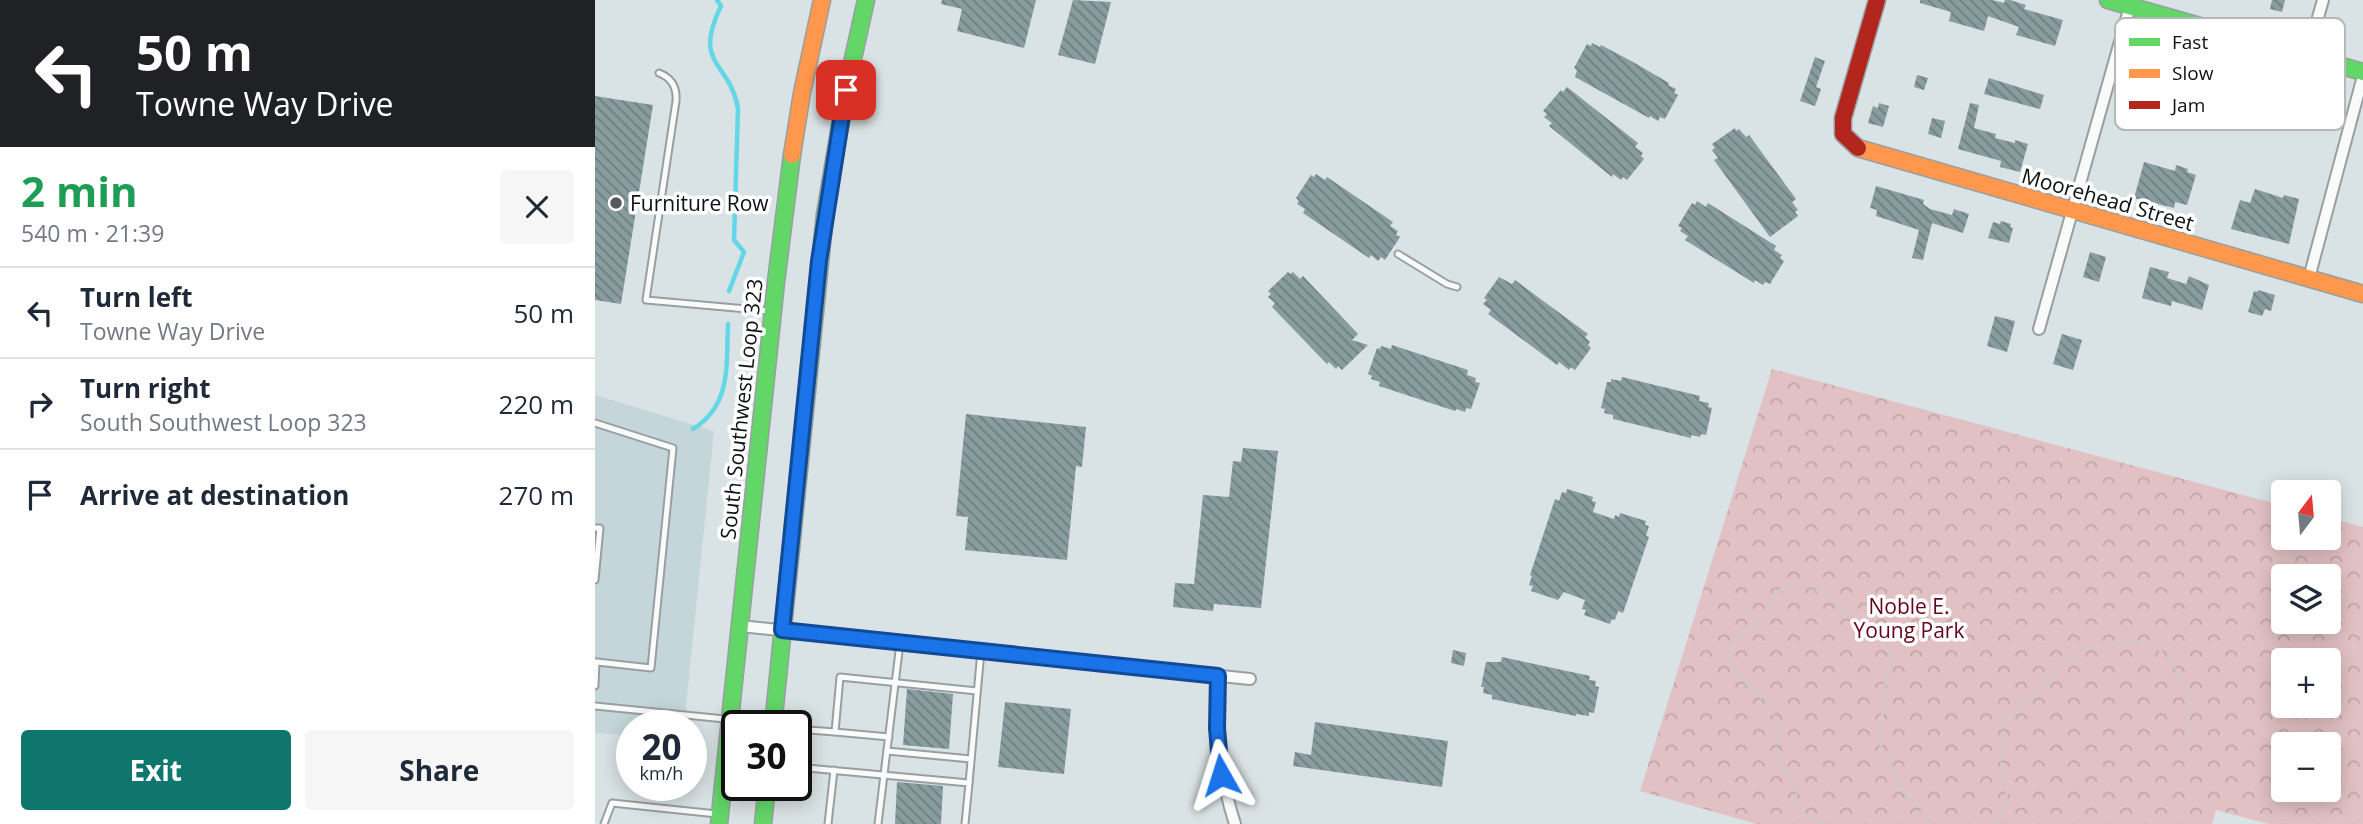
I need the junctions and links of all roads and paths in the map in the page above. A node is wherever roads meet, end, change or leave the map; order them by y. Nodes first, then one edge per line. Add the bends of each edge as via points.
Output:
1 (822, 0) edge
2 (866, 0) edge
3 (1877, 0) edge
4 (2108, 0) edge
5 (2323, 0) edge
6 (2130, 6) junction
7 (2127, 18) edge
8 (2172, 18) edge
9 (2318, 18) edge
10 (2115, 60) edge
11 (2345, 68) edge
12 (659, 73) dead end
13 (2363, 74) edge
14 (2073, 211) junction
15 (1398, 254) dead end
16 (2309, 278) junction
17 (1457, 287) dead end
18 (2363, 293) edge
19 (772, 312) junction
20 (2039, 329) dead end
21 (595, 423) edge
22 (595, 528) edge
23 (595, 580) edge
24 (740, 626) junction
25 (782, 630) junction
26 (900, 643) junction
27 (981, 651) junction
28 (596, 662) edge
29 (1218, 676) junction
30 (1250, 679) dead end
31 (895, 683) junction
32 (595, 685) edge
33 (977, 691) junction
34 (595, 706) edge
35 (733, 710) edge
36 (774, 710) edge
37 (721, 719) edge
38 (812, 730) edge
39 (835, 732) junction
40 (888, 737) junction
41 (2185, 744) dead end
42 (887, 751) junction
43 (971, 759) junction
44 (812, 768) edge
45 (834, 770) junction
46 (884, 775) junction
47 (969, 783) junction
48 (721, 801) edge
49 (765, 801) edge
50 (719, 819) edge
51 (604, 824) edge
52 (763, 824) edge
53 (828, 824) edge
54 (879, 824) edge
55 (965, 824) edge
56 (1235, 824) edge
57 (1823, 824) edge
58 (1929, 824) edge
59 (1996, 824) edge

1 - 19 main road, South Southwest Loop 323 via 792,151
2 - 25 main road via 823,225
3 - 14 main road, Moorehead Street via 1844,110 1844,138 1861,150
4 - 6 main road
5 - 9 street
6 - 7 street
6 - 8 main road
10 - 14 street
11 - 13 main road
12 - 19 lane via 671,82 676,101 646,300
13 - 16 street
14 - 16 main road, Moorehead Street
14 - 20 street
15 - 17 lane
16 - 18 main road, Moorehead Street
19 - 24 main road, South Southwest Loop 323
21 - 28 lane via 673,448 651,668
22 - 23 lane via 600,528
24 - 25 street
24 - 35 main road, South Southwest Loop 323
25 - 26 street
25 - 36 main road
26 - 27 street
26 - 31 lane
27 - 29 street
27 - 33 lane
28 - 32 lane
29 - 30 street
29 - 56 street via 1220,761
31 - 33 lane
31 - 39 lane via 840,677
31 - 40 lane
33 - 43 lane
34 - 37 lane
38 - 39 lane
39 - 40 lane
40 - 42 lane
41 - 59 path via 2189,701 2170,660 2138,640 2088,648 2011,717 2001,758 2007,794
42 - 43 lane
42 - 46 lane
43 - 47 lane
44 - 45 lane
45 - 46 lane
45 - 53 lane
46 - 47 lane
46 - 54 lane
47 - 55 lane
48 - 50 main road, South Southwest Loop 323
49 - 52 main road
50 - 51 lane via 612,803
57 - 58 path via 1798,807 1796,782 1779,761 1774,717 1738,677 1727,653 1735,640 1759,621 1782,588 1792,584 1802,583 1825,593 1891,652 1880,743 1902,789

